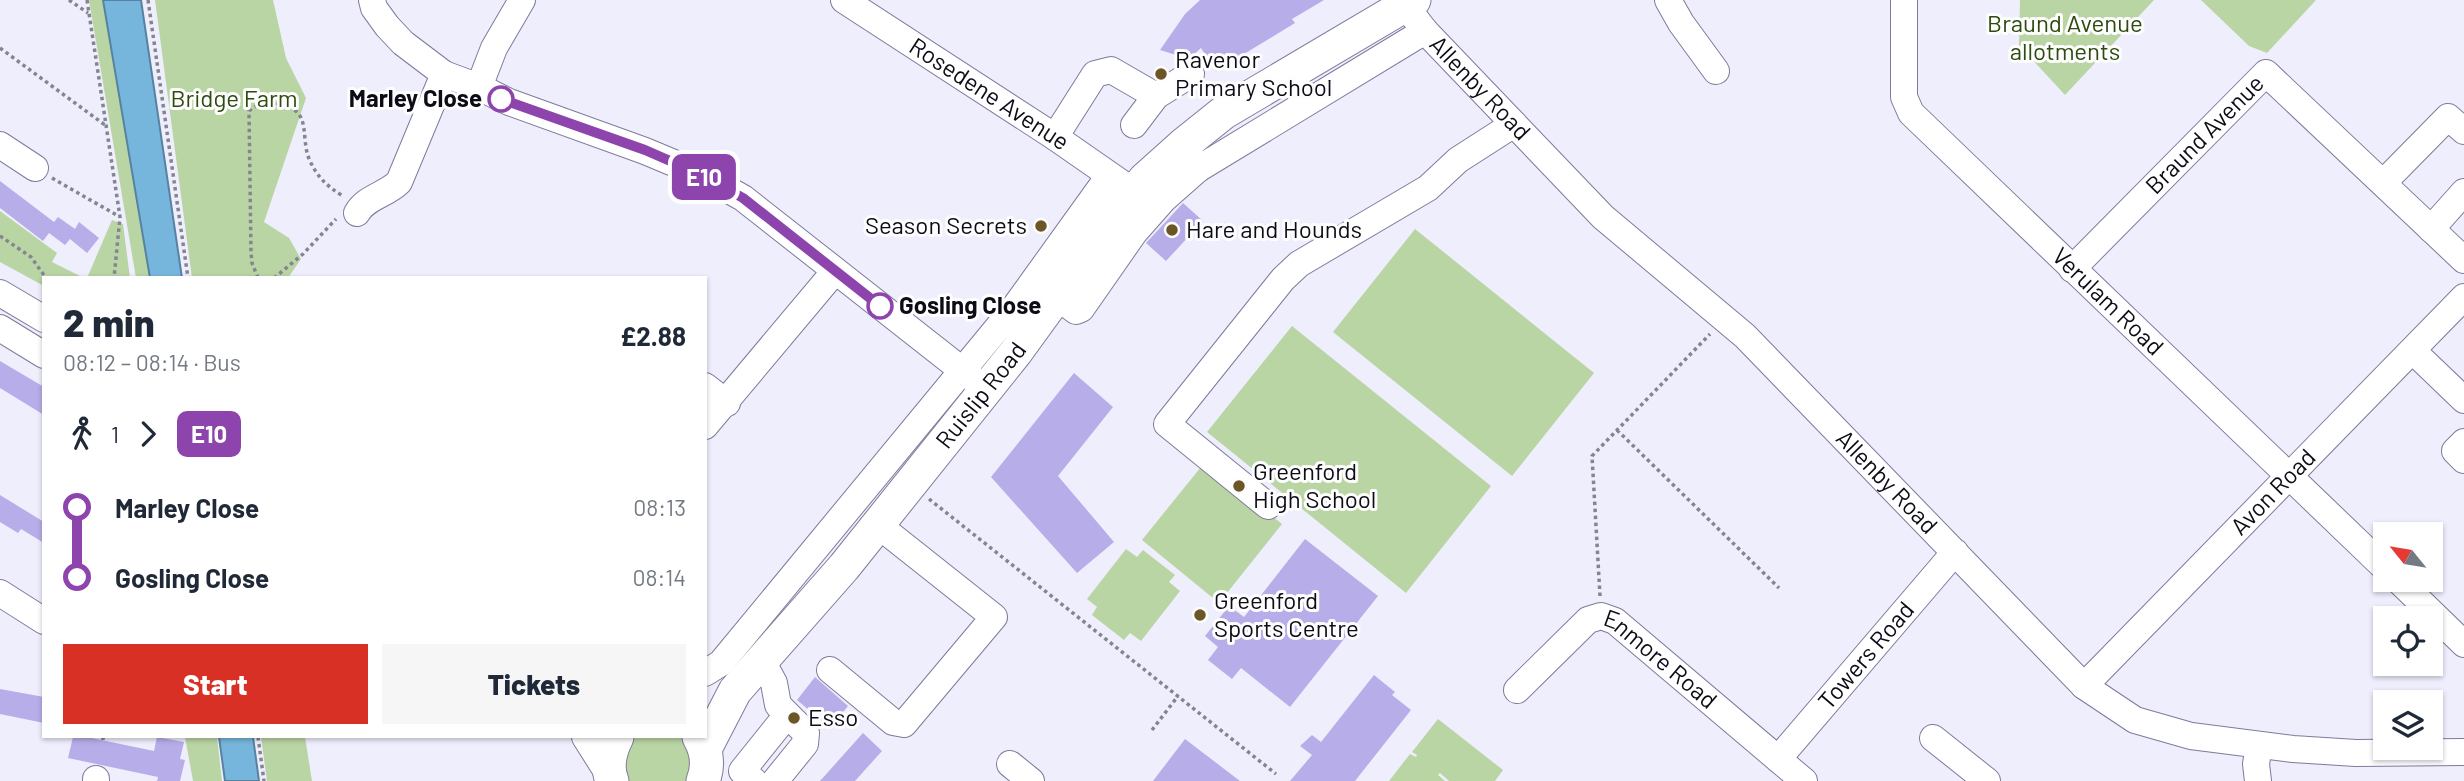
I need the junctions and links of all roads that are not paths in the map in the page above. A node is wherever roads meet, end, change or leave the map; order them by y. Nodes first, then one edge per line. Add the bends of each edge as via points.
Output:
1 (372, 0) edge
2 (522, 0) edge
3 (844, 0) edge
4 (1668, 0) edge
5 (1904, 0) edge
6 (1409, 2) edge
7 (1425, 31) junction
8 (1716, 71) dead end
9 (444, 74) junction
10 (1191, 74) dead end
11 (479, 87) junction
12 (1156, 96) junction
13 (1514, 124) junction
14 (1133, 125) dead end
15 (2464, 131) edge
16 (1055, 137) junction
17 (0, 145) edge
18 (1191, 157) junction
19 (34, 168) road end
20 (2383, 183) junction
21 (2464, 192) edge
22 (1123, 205) junction
23 (348, 211) road end
24 (2431, 229) junction
25 (2464, 260) edge
26 (2072, 269) junction
27 (835, 271) junction
28 (0, 293) edge
29 (2464, 298) edge
30 (42, 318) edge
31 (0, 328) edge
32 (2413, 351) junction
33 (42, 354) edge
34 (974, 380) junction
35 (707, 388) edge
36 (2464, 400) edge
37 (727, 403) junction
38 (707, 424) edge
39 (2464, 442) edge
40 (2464, 460) edge
41 (2291, 477) junction
42 (1268, 506) dead end
43 (878, 525) junction
44 (1955, 552) junction
45 (2373, 556) edge
46 (2410, 592) edge
47 (0, 593) edge
48 (42, 620) edge
49 (2464, 644) edge
50 (762, 661) junction
51 (830, 670) dead end
52 (707, 672) edge
53 (2084, 686) junction
54 (1517, 690) dead end
55 (720, 696) edge
56 (787, 715) junction
57 (587, 738) edge
58 (617, 738) edge
59 (1933, 738) dead end
60 (2259, 745) junction
61 (2464, 752) edge
62 (1778, 759) junction
63 (706, 762) edge
64 (1010, 764) dead end
65 (1972, 777) edge
66 (611, 778) edge
67 (754, 781) edge
68 (775, 781) edge
69 (1031, 781) edge
70 (1804, 781) edge
71 (2258, 781) edge

1 - 9 street via 403,43
2 - 11 street via 494,48
3 - 16 street, Rosedene Avenue
4 - 8 street
5 - 26 street, Verulam Road via 1904,97 1911,113
6 - 7 street, Allenby Road
6 - 18 main road, Ruislip Road via 1223,113
7 - 13 street, Allenby Road
7 - 18 street
9 - 11 street
9 - 23 street via 399,182
10 - 12 street
11 - 27 street via 700,174 743,198
12 - 14 street
12 - 16 street via 1111,70 1095,74
13 - 42 street via 1458,160 1428,188 1299,264 1167,424
13 - 44 street, Allenby Road via 1603,217 1725,318
15 - 20 street via 2448,117
16 - 22 street, Rosedene Avenue
17 - 19 street
18 - 22 main road, Ruislip Road
20 - 24 street, Braund Avenue
20 - 26 street, Braund Avenue via 2266,73
21 - 24 street
22 - 34 main road, Ruislip Road via 1057,297
22 - 34 street via 1014,308
24 - 25 street, Braund Avenue
26 - 41 street, Verulam Road
27 - 34 street
27 - 37 street
28 - 30 street
29 - 32 street, Avon Road
31 - 33 street
32 - 36 street
32 - 41 street, Avon Road
34 - 43 main road, Ruislip Road
34 - 52 street via 721,663
35 - 37 street
37 - 38 street
39 - 40 street via 2455,451
41 - 45 street, Verulam Road
41 - 53 street, Avon Road
43 - 50 main road, Ruislip Road via 850,571
43 - 51 street via 994,617 904,724 893,722
44 - 53 street, Allenby Road
44 - 62 street, Towers Road
46 - 49 street
47 - 48 street
50 - 55 main road, Ruislip Road
50 - 56 street via 774,683 778,705
53 - 60 street, Allenby Road via 2135,720 2191,736
54 - 62 street, Enmore Road via 1588,620 1601,616 1615,621
55 - 63 main road, Ruislip Road
56 - 67 street via 742,771
56 - 68 street via 807,738
57 - 66 street
58 - 66 main road via 611,750
59 - 65 street
60 - 61 street, Allenby Road via 2356,753
60 - 71 street
62 - 70 street, Enmore Road
64 - 69 street

